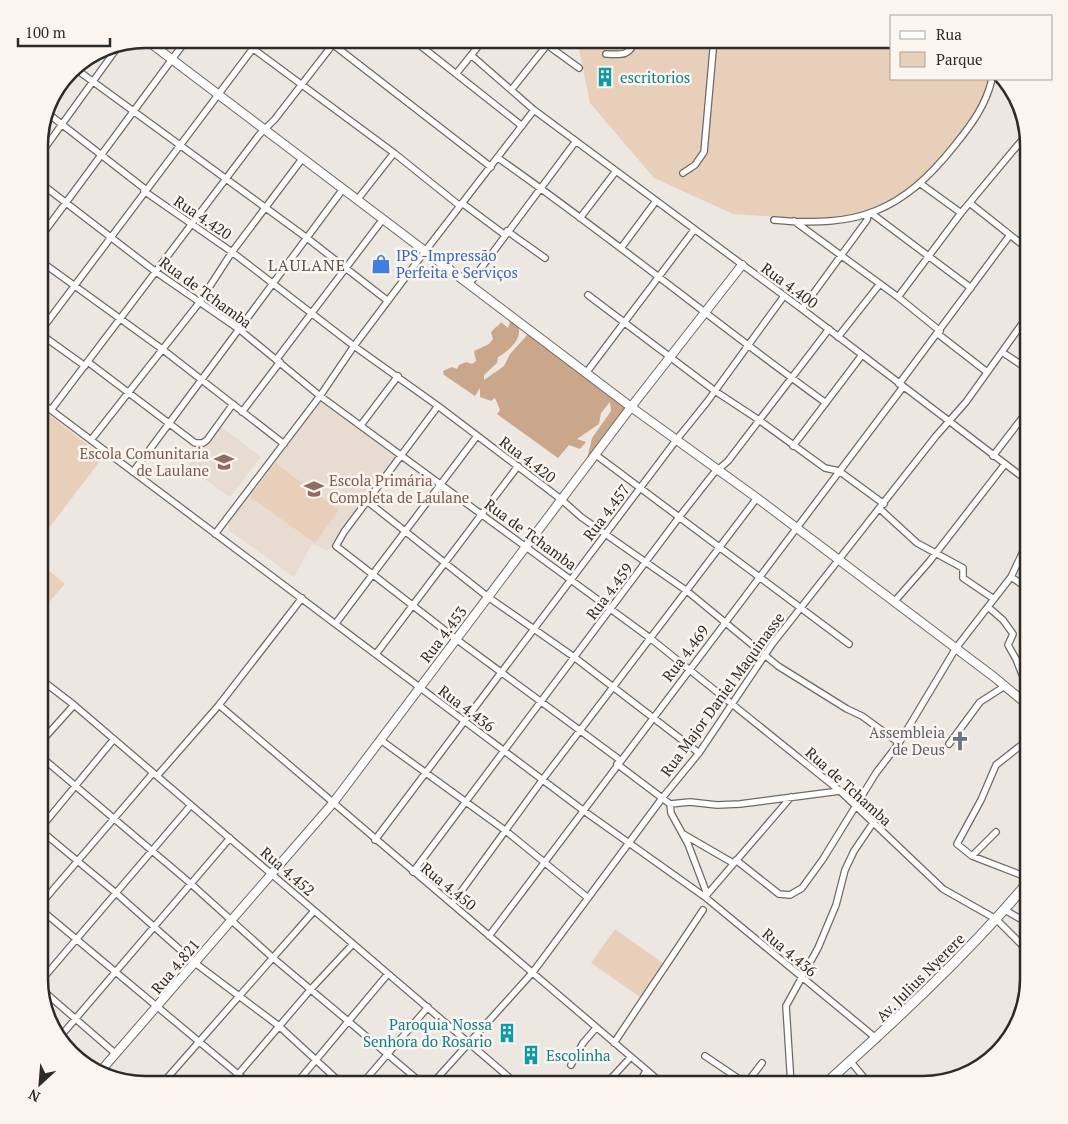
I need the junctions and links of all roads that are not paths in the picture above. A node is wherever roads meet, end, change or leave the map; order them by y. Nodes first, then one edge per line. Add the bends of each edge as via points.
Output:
1 (157, 48) edge
2 (179, 48) edge
3 (253, 48) joint
4 (329, 48) edge
5 (344, 48) edge
6 (423, 48) edge
7 (477, 48) edge
8 (545, 48) edge
9 (551, 48) edge
10 (632, 48) edge
11 (713, 48) edge
12 (113, 53) edge
13 (606, 54) dead end
14 (471, 55) junction
15 (171, 58) junction
16 (579, 68) dead end
17 (80, 73) edge
18 (456, 74) junction
19 (992, 80) edge
20 (93, 82) junction
21 (301, 84) junction
22 (512, 89) junction
23 (218, 94) junction
24 (534, 110) junction
25 (132, 112) junction
26 (52, 116) edge
27 (62, 123) junction
28 (522, 126) junction
29 (264, 129) junction
30 (576, 141) junction
31 (48, 143) edge
32 (1020, 143) edge
33 (179, 144) junction
34 (394, 153) junction
35 (100, 155) junction
36 (498, 158) junction
37 (302, 159) junction
38 (491, 167) junction
39 (616, 171) junction
40 (683, 173) dead end
41 (226, 180) junction
42 (920, 184) junction
43 (541, 188) junction
44 (48, 189) edge
45 (343, 189) junction
46 (144, 190) junction
47 (357, 200) junction
48 (656, 201) junction
49 (66, 203) junction
50 (971, 204) junction
51 (461, 205) junction
52 (266, 209) junction
53 (870, 213) junction
54 (961, 213) junction
55 (383, 218) junction
56 (580, 218) junction
57 (774, 220) dead end
58 (794, 222) junction
59 (191, 224) junction
60 (48, 227) edge
61 (694, 230) junction
62 (506, 233) junction
63 (1010, 235) junction
64 (110, 236) junction
65 (307, 238) junction
66 (1020, 243) edge
67 (621, 248) junction
68 (426, 250) junction
69 (232, 252) junction
70 (929, 256) junction
71 (545, 258) dead end
72 (841, 258) junction
73 (742, 266) junction
74 (48, 267) edge
75 (345, 268) junction
76 (156, 272) junction
77 (660, 278) junction
78 (273, 282) junction
79 (470, 283) junction
80 (879, 285) junction
81 (74, 286) junction
82 (971, 288) junction
83 (588, 295) dead end
84 (784, 296) junction
85 (898, 297) junction
86 (388, 301) junction
87 (199, 303) junction
88 (802, 309) junction
89 (312, 312) junction
90 (704, 314) junction
91 (120, 318) junction
92 (48, 321) edge
93 (626, 323) junction
94 (1020, 327) edge
95 (829, 329) junction
96 (240, 330) junction
97 (939, 332) junction
98 (838, 337) junction
99 (48, 339) edge
100 (354, 346) junction
101 (747, 346) junction
102 (162, 349) junction
103 (1002, 352) junction
104 (862, 355) junction
105 (671, 358) junction
106 (278, 361) junction
107 (87, 364) junction
108 (1020, 364) edge
109 (987, 372) junction
110 (586, 373) junction
111 (398, 376) junction
112 (792, 378) junction
113 (201, 381) junction
114 (901, 385) junction
115 (715, 391) junction
116 (128, 392) junction
117 (320, 396) junction
118 (826, 403) junction
119 (233, 404) junction
120 (438, 406) junction
121 (631, 407) junction
122 (48, 408) edge
123 (51, 410) junction
124 (242, 412) junction
125 (759, 420) junction
126 (950, 421) junction
127 (1020, 421) edge
128 (169, 423) junction
129 (361, 425) junction
130 (478, 436) junction
131 (677, 439) junction
132 (91, 440) junction
133 (284, 444) junction
134 (793, 446) junction
135 (401, 454) junction
136 (596, 455) junction
137 (993, 456) junction
138 (1005, 464) junction
139 (518, 466) junction
140 (718, 470) junction
141 (839, 471) junction
142 (133, 472) junction
143 (1020, 475) edge
144 (441, 484) junction
145 (640, 488) junction
146 (757, 498) junction
147 (562, 500) junction
148 (366, 501) junction
149 (884, 504) junction
150 (880, 509) junction
151 (480, 514) junction
152 (680, 516) junction
153 (796, 528) junction
154 (405, 531) junction
155 (215, 534) junction
156 (605, 534) junction
157 (526, 546) junction
158 (719, 546) junction
159 (936, 553) junction
160 (1020, 558) edge
161 (838, 560) junction
162 (444, 562) junction
163 (647, 562) junction
164 (374, 574) junction
165 (759, 577) junction
166 (1011, 577) junction
167 (571, 579) junction
168 (1020, 583) edge
169 (687, 591) junction
170 (488, 597) junction
171 (302, 598) junction
172 (994, 600) junction
173 (894, 602) junction
174 (412, 605) junction
175 (801, 607) junction
176 (988, 607) junction
177 (611, 609) junction
178 (724, 622) junction
179 (336, 623) junction
180 (534, 628) junction
181 (650, 638) junction
182 (456, 639) junction
183 (848, 644) dead end
184 (956, 648) junction
185 (376, 654) junction
186 (765, 655) junction
187 (574, 657) junction
188 (689, 669) junction
189 (1020, 669) edge
190 (501, 672) junction
191 (48, 685) edge
192 (1005, 686) junction
193 (614, 687) junction
194 (419, 688) junction
195 (1020, 698) edge
196 (540, 701) junction
197 (74, 705) junction
198 (219, 705) junction
199 (733, 705) junction
200 (654, 718) junction
201 (464, 721) junction
202 (581, 730) junction
203 (48, 734) edge
204 (114, 739) junction
205 (382, 741) junction
206 (899, 743) junction
207 (949, 744) dead end
208 (1020, 746) edge
209 (504, 751) junction
210 (699, 754) junction
211 (618, 762) junction
212 (48, 763) edge
213 (426, 772) junction
214 (155, 774) junction
215 (543, 780) junction
216 (75, 787) junction
217 (840, 791) junction
218 (663, 797) junction
219 (791, 797) junction
220 (467, 802) junction
221 (333, 804) junction
222 (670, 804) junction
223 (191, 805) junction
224 (856, 805) junction
225 (584, 811) junction
226 (114, 818) junction
227 (48, 819) edge
228 (873, 823) junction
229 (506, 831) junction
230 (996, 832) dead end
231 (683, 834) junction
232 (48, 837) edge
233 (230, 838) junction
234 (375, 840) junction
235 (628, 844) junction
236 (152, 850) junction
237 (972, 856) junction
238 (78, 861) junction
239 (735, 861) junction
240 (546, 862) junction
241 (413, 872) junction
242 (272, 874) junction
243 (1020, 876) edge
244 (190, 883) junction
245 (1020, 891) edge
246 (116, 893) junction
247 (48, 896) edge
248 (706, 896) junction
249 (588, 898) junction
250 (452, 904) junction
251 (703, 910) dead end
252 (1005, 910) junction
253 (314, 911) junction
254 (48, 915) edge
255 (996, 919) junction
256 (1020, 919) edge
257 (231, 920) junction
258 (154, 927) junction
259 (490, 936) junction
260 (76, 939) junction
261 (1020, 943) edge
262 (352, 945) junction
263 (272, 957) junction
264 (195, 963) junction
265 (115, 970) junction
266 (48, 972) edge
267 (533, 972) junction
268 (387, 975) junction
269 (802, 978) junction
270 (311, 989) junction
271 (49, 996) edge
272 (239, 997) junction
273 (428, 1006) junction
274 (158, 1007) junction
275 (75, 1019) junction
276 (350, 1022) junction
277 (279, 1026) junction
278 (596, 1028) junction
279 (64, 1032) edge
280 (877, 1039) junction
281 (470, 1042) junction
282 (200, 1043) junction
283 (614, 1043) junction
284 (388, 1053) junction
285 (116, 1054) junction
286 (705, 1056) dead end
287 (630, 1058) junction
288 (316, 1061) junction
289 (762, 1062) dead end
290 (851, 1062) junction
291 (571, 1066) dead end
292 (104, 1067) edge
293 (646, 1071) junction
294 (238, 1074) joint
295 (169, 1076) edge
296 (303, 1076) edge
297 (333, 1076) edge
298 (369, 1076) edge
299 (414, 1076) edge
300 (439, 1076) edge
301 (508, 1076) edge
302 (613, 1076) edge
303 (643, 1076) edge
304 (652, 1076) edge
305 (734, 1076) edge
306 (753, 1076) edge
307 (791, 1076) edge
308 (835, 1076) edge
309 (863, 1076) edge

1 - 15 street
2 - 15 street
3 - 21 street
3 - 23 street
4 - 21 street
5 - 38 street
6 - 18 street
7 - 14 street
8 - 22 street
9 - 16 street
10 - 13 street via 622,55
11 - 40 street via 704,152 695,165
12 - 20 street
14 - 18 street
14 - 22 street, Rua 4.400
15 - 23 street
15 - 25 street
17 - 20 street
18 - 28 street
19 - 42 street via 981,110 944,159
20 - 25 street
20 - 27 street
21 - 29 street
21 - 34 street
22 - 24 street, Rua 4.400
23 - 29 street
23 - 33 street
24 - 28 street
24 - 30 street, Rua 4.400
25 - 33 street
25 - 35 street
26 - 27 street, Rua 4.420
27 - 31 street
27 - 35 street, Rua 4.420
28 - 36 street
29 - 37 street
29 - 41 street
30 - 39 street, Rua 4.400
30 - 43 street
32 - 50 street
33 - 41 street
33 - 46 street
34 - 47 street
34 - 51 street
35 - 46 street, Rua 4.420
35 - 49 street
36 - 38 street
36 - 43 street
37 - 45 street
37 - 52 street
38 - 51 street
39 - 48 street, Rua 4.400
39 - 56 street
41 - 52 street
41 - 59 street
42 - 53 street
42 - 54 street
43 - 56 street
43 - 62 street
44 - 49 street, Rua de Tchamba
45 - 47 street
45 - 65 street
46 - 59 street, Rua 4.420
46 - 64 street
47 - 55 street
48 - 61 street, Rua 4.400
48 - 67 street
49 - 60 street
49 - 64 street, Rua de Tchamba
50 - 54 street
50 - 63 street
51 - 62 street
51 - 68 street
52 - 65 street
52 - 69 street
53 - 58 street via 835,222
53 - 70 street
53 - 72 street
54 - 70 street
55 - 68 street
55 - 75 street
56 - 67 street
57 - 58 street
58 - 72 street
59 - 69 street, Rua 4.420
59 - 76 street
61 - 73 street, Rua 4.400
61 - 77 street
62 - 71 street
62 - 79 street
63 - 66 street
63 - 82 street, Rua 4.469
64 - 76 street, Rua de Tchamba
64 - 81 street
65 - 75 street
65 - 78 street
67 - 77 street
68 - 79 street
68 - 86 street
69 - 78 street, Rua 4.420
69 - 87 street
70 - 82 street
70 - 85 street
72 - 80 street
72 - 88 street
73 - 84 street, Rua 4.400
73 - 90 street, Rua 4.453
74 - 81 street
75 - 86 street
75 - 89 street
76 - 87 street, Rua de Tchamba
76 - 91 street
77 - 90 street
77 - 93 street
78 - 89 street, Rua 4.420
78 - 96 street
79 - 110 street
80 - 85 street
80 - 98 street
81 - 91 street
81 - 92 street
82 - 97 street, Rua 4.469
83 - 93 street
84 - 88 street, Rua 4.400
84 - 101 street, Rua 4.457
85 - 97 street
86 - 100 street
87 - 96 street, Rua de Tchamba
87 - 102 street
88 - 95 street, Rua 4.400
89 - 100 street, Rua 4.420
89 - 106 street
90 - 101 street
90 - 105 street, Rua 4.453
91 - 102 street
91 - 107 street
93 - 105 street
93 - 110 street
94 - 103 street, Rua Major Daniel Maquinasse
95 - 98 street, Rua 4.400
95 - 112 street, Rua 4.459
96 - 106 street, Rua de Tchamba
96 - 113 street
97 - 109 street
97 - 114 street, Rua 4.469
98 - 104 street, Rua 4.400
99 - 107 street
100 - 111 street, Rua 4.420
100 - 117 street
101 - 112 street
101 - 115 street, Rua 4.457
102 - 113 street
102 - 116 street
103 - 108 street
103 - 109 street, Rua Major Daniel Maquinasse
104 - 114 street, Rua 4.400
104 - 118 street
105 - 115 street
105 - 121 street, Rua 4.453
106 - 117 street, Rua de Tchamba
106 - 124 street
107 - 116 street
107 - 123 street
109 - 126 street, Rua Major Daniel Maquinasse
110 - 121 street
111 - 120 street, Rua 4.420
111 - 129 street
112 - 118 street
112 - 125 street, Rua 4.459
113 - 119 street
113 - 128 street
114 - 126 street, Rua 4.400
114 - 141 street, Rua 4.469
115 - 125 street
115 - 131 street, Rua 4.457
116 - 128 street
116 - 132 street
117 - 129 street, Rua de Tchamba
117 - 133 street
118 - 134 street
119 - 124 street
119 - 128 street via 202,443 195,443
120 - 130 street, Rua 4.420
120 - 135 street
121 - 131 street
121 - 136 street, Rua 4.453
122 - 123 street, Rua 4.436
123 - 132 street, Rua 4.436
124 - 133 street
125 - 134 street
125 - 140 street, Rua 4.459
126 - 137 street, Rua 4.400
126 - 149 street, Rua Major Daniel Maquinasse
127 - 137 street
128 - 142 street
129 - 135 street, Rua de Tchamba
130 - 139 street, Rua 4.420
130 - 144 street
131 - 140 street
131 - 145 street, Rua 4.457
132 - 142 street, Rua 4.436
133 - 155 street
134 - 141 street via 825,468
135 - 144 street, Rua de Tchamba
135 - 148 street
136 - 145 street
136 - 147 street, Rua 4.453
137 - 138 street, Rua 4.400
138 - 143 street, Rua 4.400
138 - 159 street
139 - 147 street, Rua 4.420
139 - 151 street
140 - 146 street
140 - 152 street, Rua 4.459
141 - 149 street
141 - 153 street, Rua 4.469
142 - 155 street, Rua 4.436
144 - 151 street, Rua de Tchamba
144 - 154 street
145 - 152 street
145 - 156 street, Rua 4.457
146 - 153 street
146 - 158 street
147 - 156 street, Rua 4.420
147 - 157 street, Rua 4.453
148 - 154 street
148 - 164 street via 336,546
149 - 150 street, Rua Major Daniel Maquinasse
150 - 159 street via 917,543
150 - 161 street, Rua Major Daniel Maquinasse
151 - 157 street, Rua de Tchamba
151 - 162 street
152 - 158 street
152 - 163 street, Rua 4.459
153 - 161 street
153 - 165 street, Rua 4.469
154 - 162 street
154 - 164 street
155 - 171 street, Rua 4.436
156 - 163 street, Rua 4.420
156 - 167 street, Rua 4.457
157 - 167 street, Rua de Tchamba
157 - 170 street, Rua 4.453
158 - 165 street
158 - 169 street
159 - 172 street via 963,568 963,578
159 - 173 street
160 - 166 street
161 - 173 street
161 - 175 street, Rua Major Daniel Maquinasse
162 - 170 street
162 - 174 street
163 - 169 street, Rua 4.420
163 - 177 street, Rua 4.459
164 - 174 street
164 - 179 street
165 - 175 street
165 - 178 street, Rua 4.469
166 - 168 street
166 - 172 street
167 - 177 street, Rua de Tchamba
167 - 180 street, Rua 4.457
169 - 178 street, Rua 4.420
169 - 181 street
170 - 180 street
170 - 182 street, Rua 4.453
171 - 179 street, Rua 4.436
171 - 198 street
172 - 176 street
173 - 184 street
174 - 182 street
174 - 185 street
175 - 183 street
175 - 186 street, Rua Major Daniel Maquinasse
176 - 184 street
176 - 189 street via 1013,634 1008,645
177 - 181 street, Rua de Tchamba
177 - 187 street, Rua 4.459
178 - 186 street, Rua 4.420
178 - 188 street, Rua 4.469
179 - 185 street, Rua 4.436
180 - 187 street
180 - 190 street, Rua 4.457
181 - 188 street, Rua de Tchamba
181 - 193 street
182 - 190 street
182 - 194 street, Rua 4.453
184 - 192 street
184 - 206 street
185 - 194 street, Rua 4.436
186 - 199 street, Rua Major Daniel Maquinasse
186 - 206 street, Rua 4.420
187 - 193 street
187 - 196 street, Rua 4.459
188 - 199 street, Rua de Tchamba
188 - 200 street, Rua 4.469
190 - 196 street
190 - 201 street, Rua 4.457
191 - 197 street, Rua 4.452
192 - 195 street
192 - 207 street via 980,702
193 - 200 street
193 - 202 street
194 - 201 street, Rua 4.436
194 - 205 street, Rua 4.453
196 - 202 street
196 - 209 street, Rua 4.459
197 - 203 street
197 - 204 street, Rua 4.452
198 - 214 street
198 - 221 street, Rua 4.450
199 - 210 street, Rua Major Daniel Maquinasse
199 - 217 street, Rua de Tchamba
200 - 210 street
200 - 211 street, Rua 4.469
201 - 209 street, Rua 4.436
201 - 213 street, Rua 4.457
202 - 211 street
202 - 215 street
204 - 214 street, Rua 4.452
204 - 216 street
205 - 213 street
205 - 221 street, Rua 4.453
206 - 224 street
208 - 237 street via 996,765 957,844
209 - 215 street, Rua 4.436
209 - 220 street, Rua 4.459
210 - 218 street, Rua Major Daniel Maquinasse
211 - 218 street
211 - 225 street, Rua 4.469
212 - 216 street
213 - 220 street
213 - 234 street, Rua 4.457
214 - 223 street, Rua 4.452
214 - 226 street
215 - 225 street, Rua 4.436
215 - 229 street
216 - 226 street
216 - 227 street
217 - 219 street
217 - 224 street, Rua de Tchamba
218 - 222 street
218 - 235 street, Rua Major Daniel Maquinasse
219 - 222 street via 717,805
219 - 239 street
220 - 229 street
220 - 241 street, Rua 4.459
221 - 234 street, Rua 4.450
221 - 242 street, Rua 4.453
222 - 231 street via 671,813
223 - 233 street, Rua 4.452
223 - 236 street
224 - 228 street, Rua de Tchamba
224 - 239 street via 815,871 802,888 790,895 770,888
225 - 235 street, Rua 4.436
225 - 240 street, Rua 4.469
226 - 236 street
226 - 238 street
228 - 255 street, Rua de Tchamba via 942,889
228 - 269 street via 850,859 836,905
229 - 240 street
229 - 250 street
230 - 237 street
231 - 239 street
231 - 248 street
232 - 238 street
233 - 242 street, Rua 4.452
233 - 244 street
234 - 241 street, Rua 4.450
235 - 248 street, Rua 4.436
235 - 249 street, Rua Major Daniel Maquinasse
236 - 244 street
236 - 246 street
237 - 243 street
238 - 246 street
238 - 247 street
239 - 248 street
240 - 249 street
240 - 259 street, Rua 4.469
241 - 250 street, Rua 4.450
242 - 253 street, Rua 4.452
242 - 257 street, Rua 4.821
244 - 257 street
244 - 258 street
245 - 252 main road, Av. Julius Nyerere
246 - 258 street
246 - 260 street
248 - 269 street, Rua 4.436
249 - 267 street, Rua Major Daniel Maquinasse
250 - 259 street, Rua 4.450
251 - 283 street
252 - 255 main road, Av. Julius Nyerere
252 - 256 street
253 - 262 street, Rua 4.452
253 - 263 street
254 - 260 street
255 - 261 street, Rua de Tchamba
255 - 280 main road, Av. Julius Nyerere
257 - 263 street
257 - 264 street, Rua 4.821
258 - 264 street
258 - 265 street
259 - 267 street, Rua 4.450
260 - 265 street
260 - 266 street
262 - 268 street, Rua 4.452
262 - 270 street
263 - 270 street
263 - 272 street
264 - 272 street
264 - 274 street, Rua 4.821
265 - 274 street
265 - 275 street
267 - 278 street, Rua 4.450
267 - 281 street, Rua Major Daniel Maquinasse
268 - 273 street, Rua 4.452
268 - 276 street
269 - 280 street, Rua 4.436
269 - 307 street via 786,1009
270 - 276 street
270 - 277 street
271 - 275 street
272 - 277 street
272 - 282 street
273 - 281 street, Rua 4.452
273 - 284 street
274 - 282 street
274 - 285 street, Rua 4.821
275 - 279 street
275 - 285 street
276 - 284 street
276 - 288 street
277 - 288 street
277 - 294 street
278 - 283 street, Rua 4.450
278 - 291 street
280 - 290 main road, Av. Julius Nyerere
281 - 300 street, Rua Major Daniel Maquinasse
281 - 301 street, Rua 4.452
282 - 294 street
282 - 295 street
283 - 287 street, Rua 4.450
284 - 298 street
284 - 299 street
285 - 292 street, Rua 4.821
286 - 305 street
287 - 293 street, Rua 4.450
287 - 302 street
288 - 296 street
288 - 297 street
289 - 306 street
290 - 308 main road, Av. Julius Nyerere
290 - 309 street
293 - 303 street
293 - 304 street, Rua 4.450

